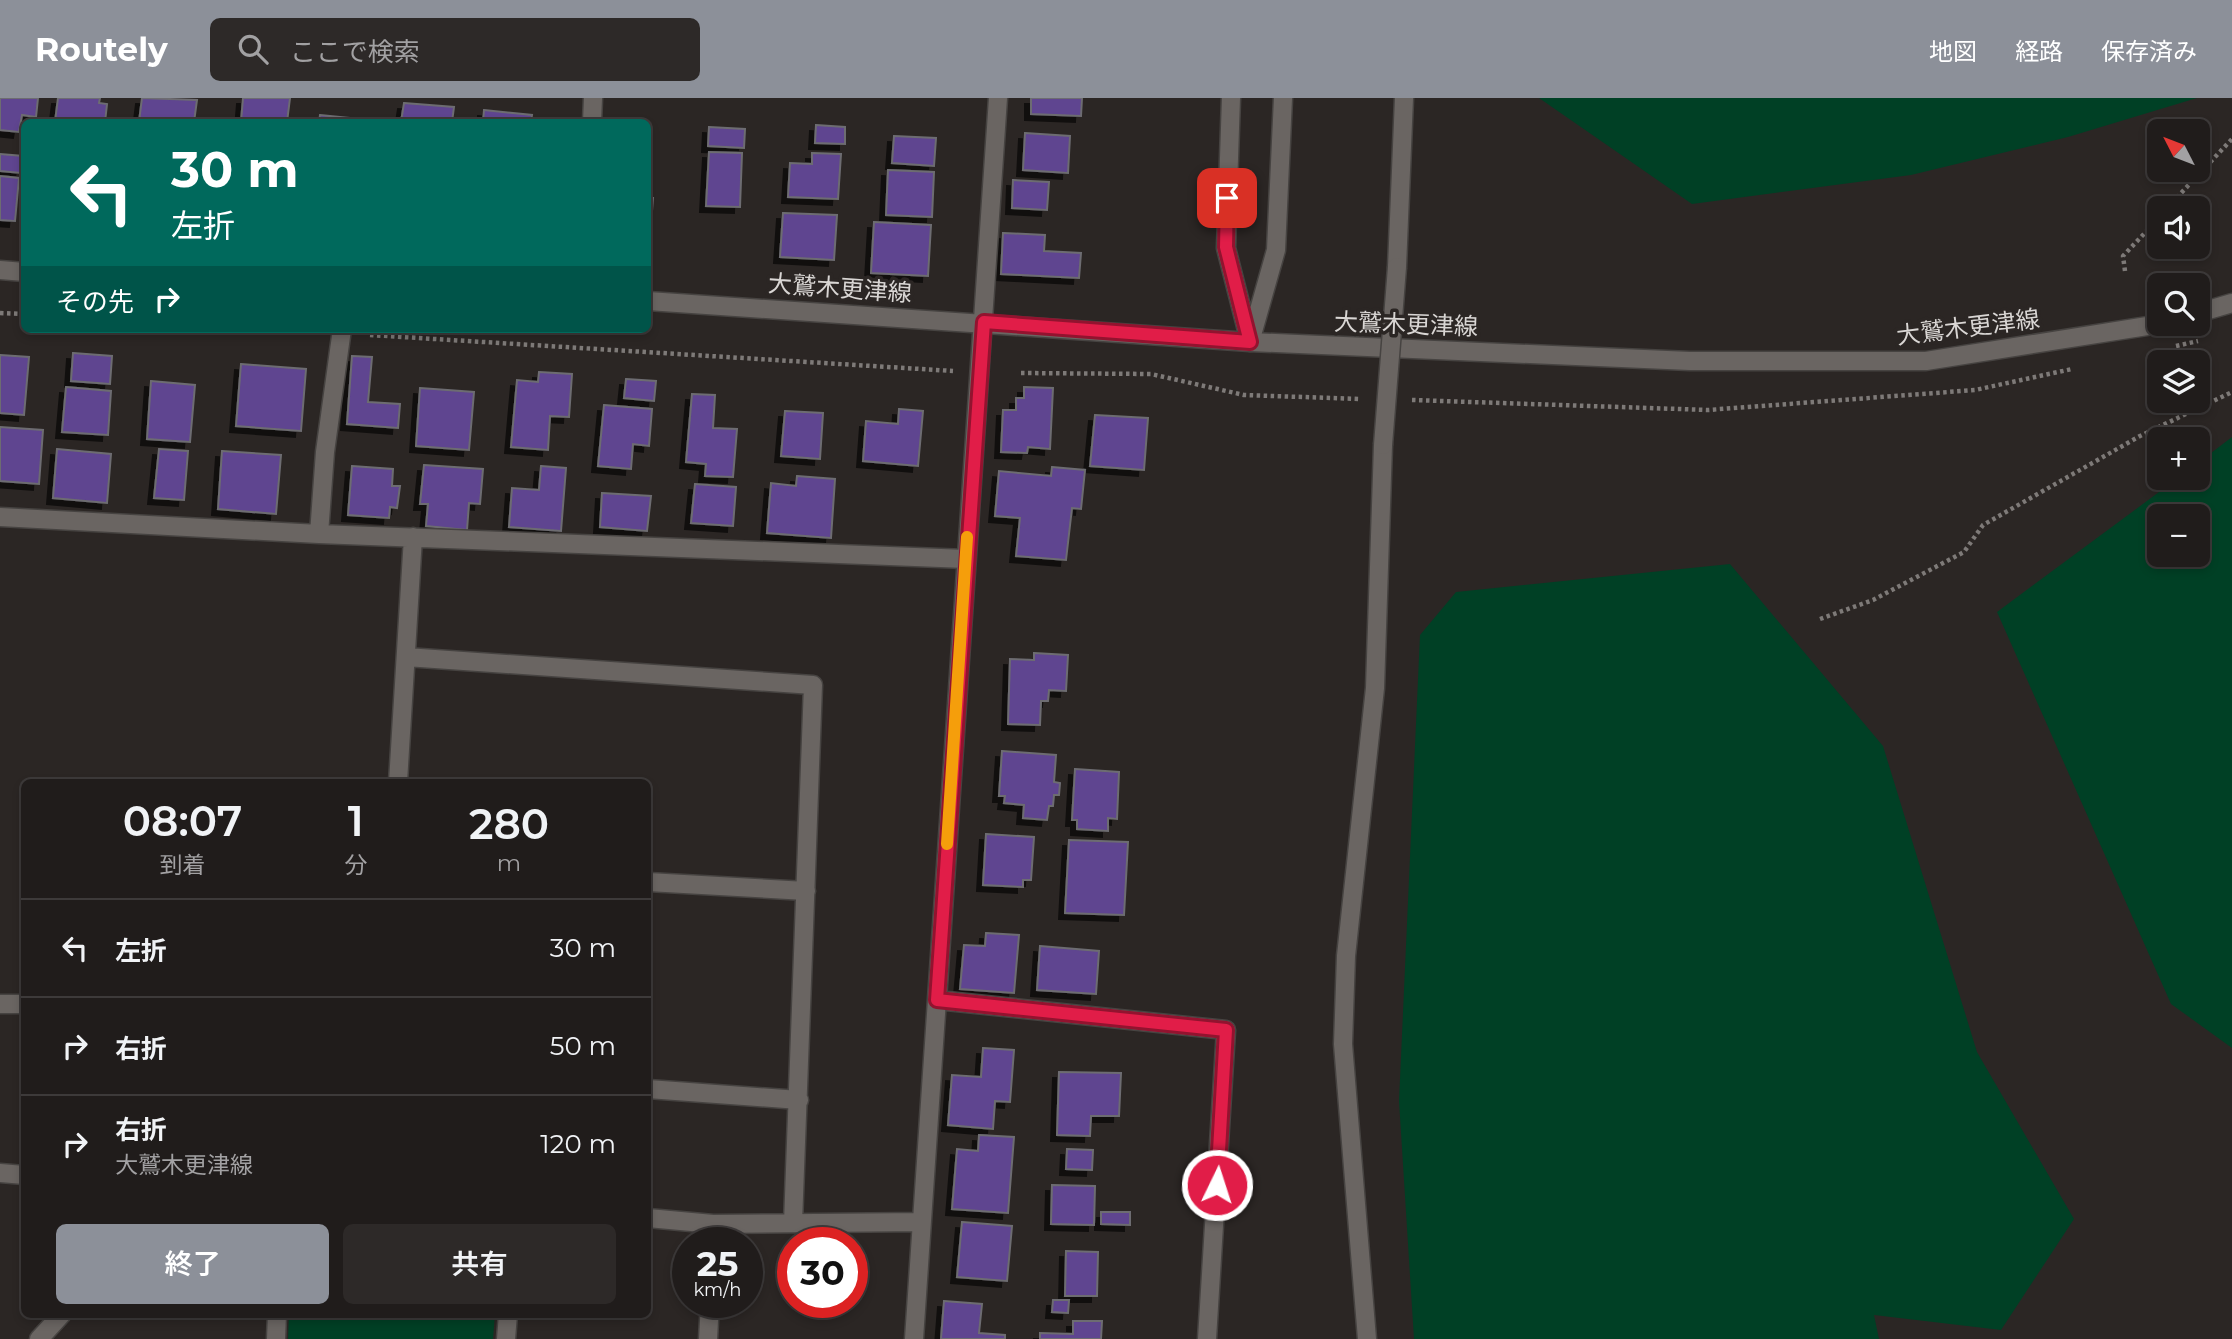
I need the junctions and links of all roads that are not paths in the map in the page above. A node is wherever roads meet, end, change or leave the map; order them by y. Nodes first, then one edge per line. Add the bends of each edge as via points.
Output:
1 (593, 98) edge
2 (998, 98) edge
3 (1231, 98) edge
4 (1283, 98) edge
5 (1404, 98) edge
6 (592, 119) edge
7 (0, 270) edge
8 (21, 272) edge
9 (651, 301) edge
10 (2232, 303) edge
11 (2210, 309) edge
12 (984, 322) junction
13 (2147, 326) edge
14 (341, 333) edge
15 (1250, 342) junction
16 (0, 517) edge
17 (319, 534) junction
18 (413, 537) junction
19 (966, 559) junction
20 (406, 657) junction
21 (398, 779) edge
22 (651, 882) edge
23 (806, 891) junction
24 (937, 1000) junction
25 (0, 1004) edge
26 (21, 1004) edge
27 (651, 1089) edge
28 (799, 1100) junction
29 (0, 1173) edge
30 (21, 1175) edge
31 (651, 1218) edge
32 (922, 1222) junction
33 (793, 1223) junction
34 (713, 1224) junction
35 (713, 1227) edge
36 (58, 1318) edge
37 (277, 1318) edge
38 (508, 1318) edge
39 (709, 1318) edge
40 (39, 1339) edge
41 (276, 1339) edge
42 (506, 1339) edge
43 (708, 1339) edge
44 (914, 1339) edge
45 (1207, 1339) edge
46 (1367, 1339) edge

1 - 6 street
2 - 12 street
3 - 15 street via 1226,247
4 - 15 street via 1276,250
5 - 46 street, bridge via 1383,445 1375,688 1346,956 1343,1044
7 - 8 street
9 - 12 street, 大鷲木更津線
10 - 11 street
12 - 15 street, 大鷲木更津線
12 - 19 street
13 - 15 street, 大鷲木更津線 via 1926,361 1690,361
14 - 17 street
16 - 17 street
17 - 18 street
18 - 19 street
18 - 20 street
19 - 24 street
20 - 21 street
20 - 23 street via 813,685
22 - 23 street
23 - 28 street
24 - 32 street
24 - 45 street via 1226,1030
25 - 26 street
27 - 28 street
28 - 33 street
29 - 30 street
31 - 34 street
32 - 33 street
32 - 44 street
33 - 34 street
34 - 35 street
36 - 40 street
37 - 41 street
38 - 42 street
39 - 43 street

